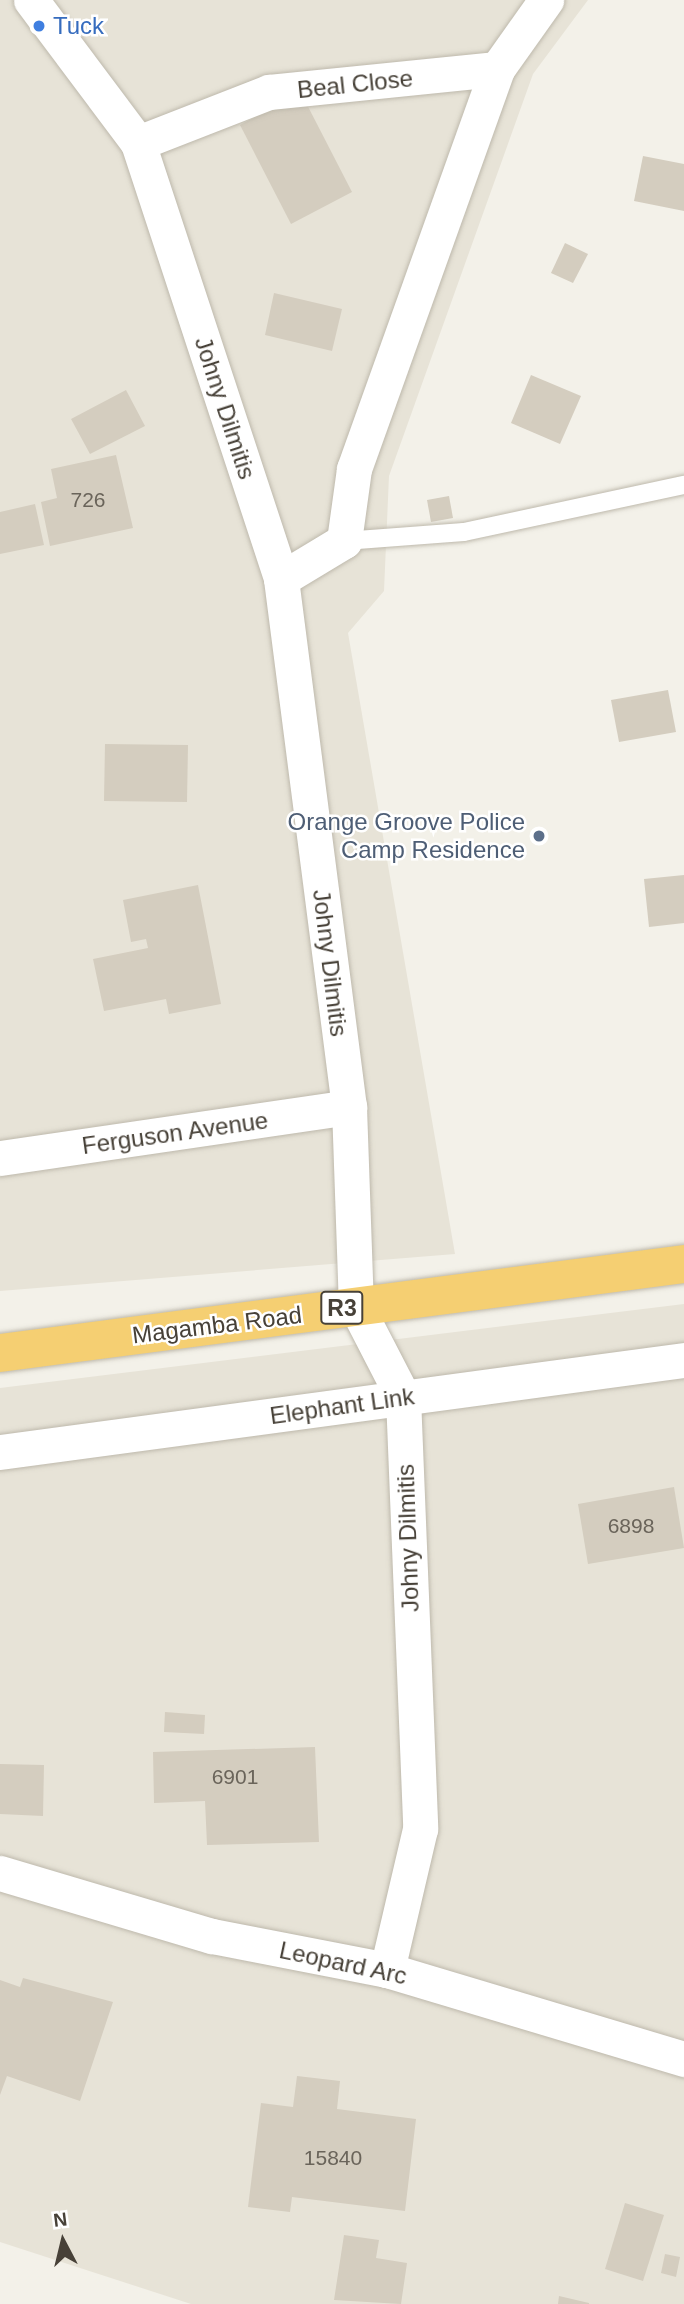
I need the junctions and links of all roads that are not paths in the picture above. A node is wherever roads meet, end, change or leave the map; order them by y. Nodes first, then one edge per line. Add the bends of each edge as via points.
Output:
1 (31, 0) edge
2 (546, 0) edge
3 (497, 69) junction
4 (138, 143) junction
5 (684, 485) edge
6 (344, 541) junction
7 (281, 579) junction
8 (349, 1107) junction
9 (0, 1158) edge
10 (684, 1265) edge
11 (356, 1306) junction
12 (0, 1353) edge
13 (684, 1360) edge
14 (403, 1397) junction
15 (0, 1452) edge
16 (0, 1873) edge
17 (387, 1970) junction
18 (684, 2059) edge

1 - 4 street, Johny Dilmitis
2 - 3 street
3 - 4 street, Beal Close via 270,92
3 - 6 street via 354,469
4 - 7 street, Johny Dilmitis
5 - 6 lane via 464,532
6 - 7 street
7 - 8 street, Johny Dilmitis
8 - 9 street, Ferguson Avenue
8 - 11 street, Johny Dilmitis
10 - 11 highway, Magamba Road / R3
11 - 12 highway, Magamba Road / R3
11 - 14 street, Johny Dilmitis
13 - 14 street, Elephant Link
14 - 15 street, Elephant Link
14 - 17 street, Johny Dilmitis via 419,1829
16 - 17 street, Leopard Arc via 212,1936
17 - 18 street, Leopard Arc

